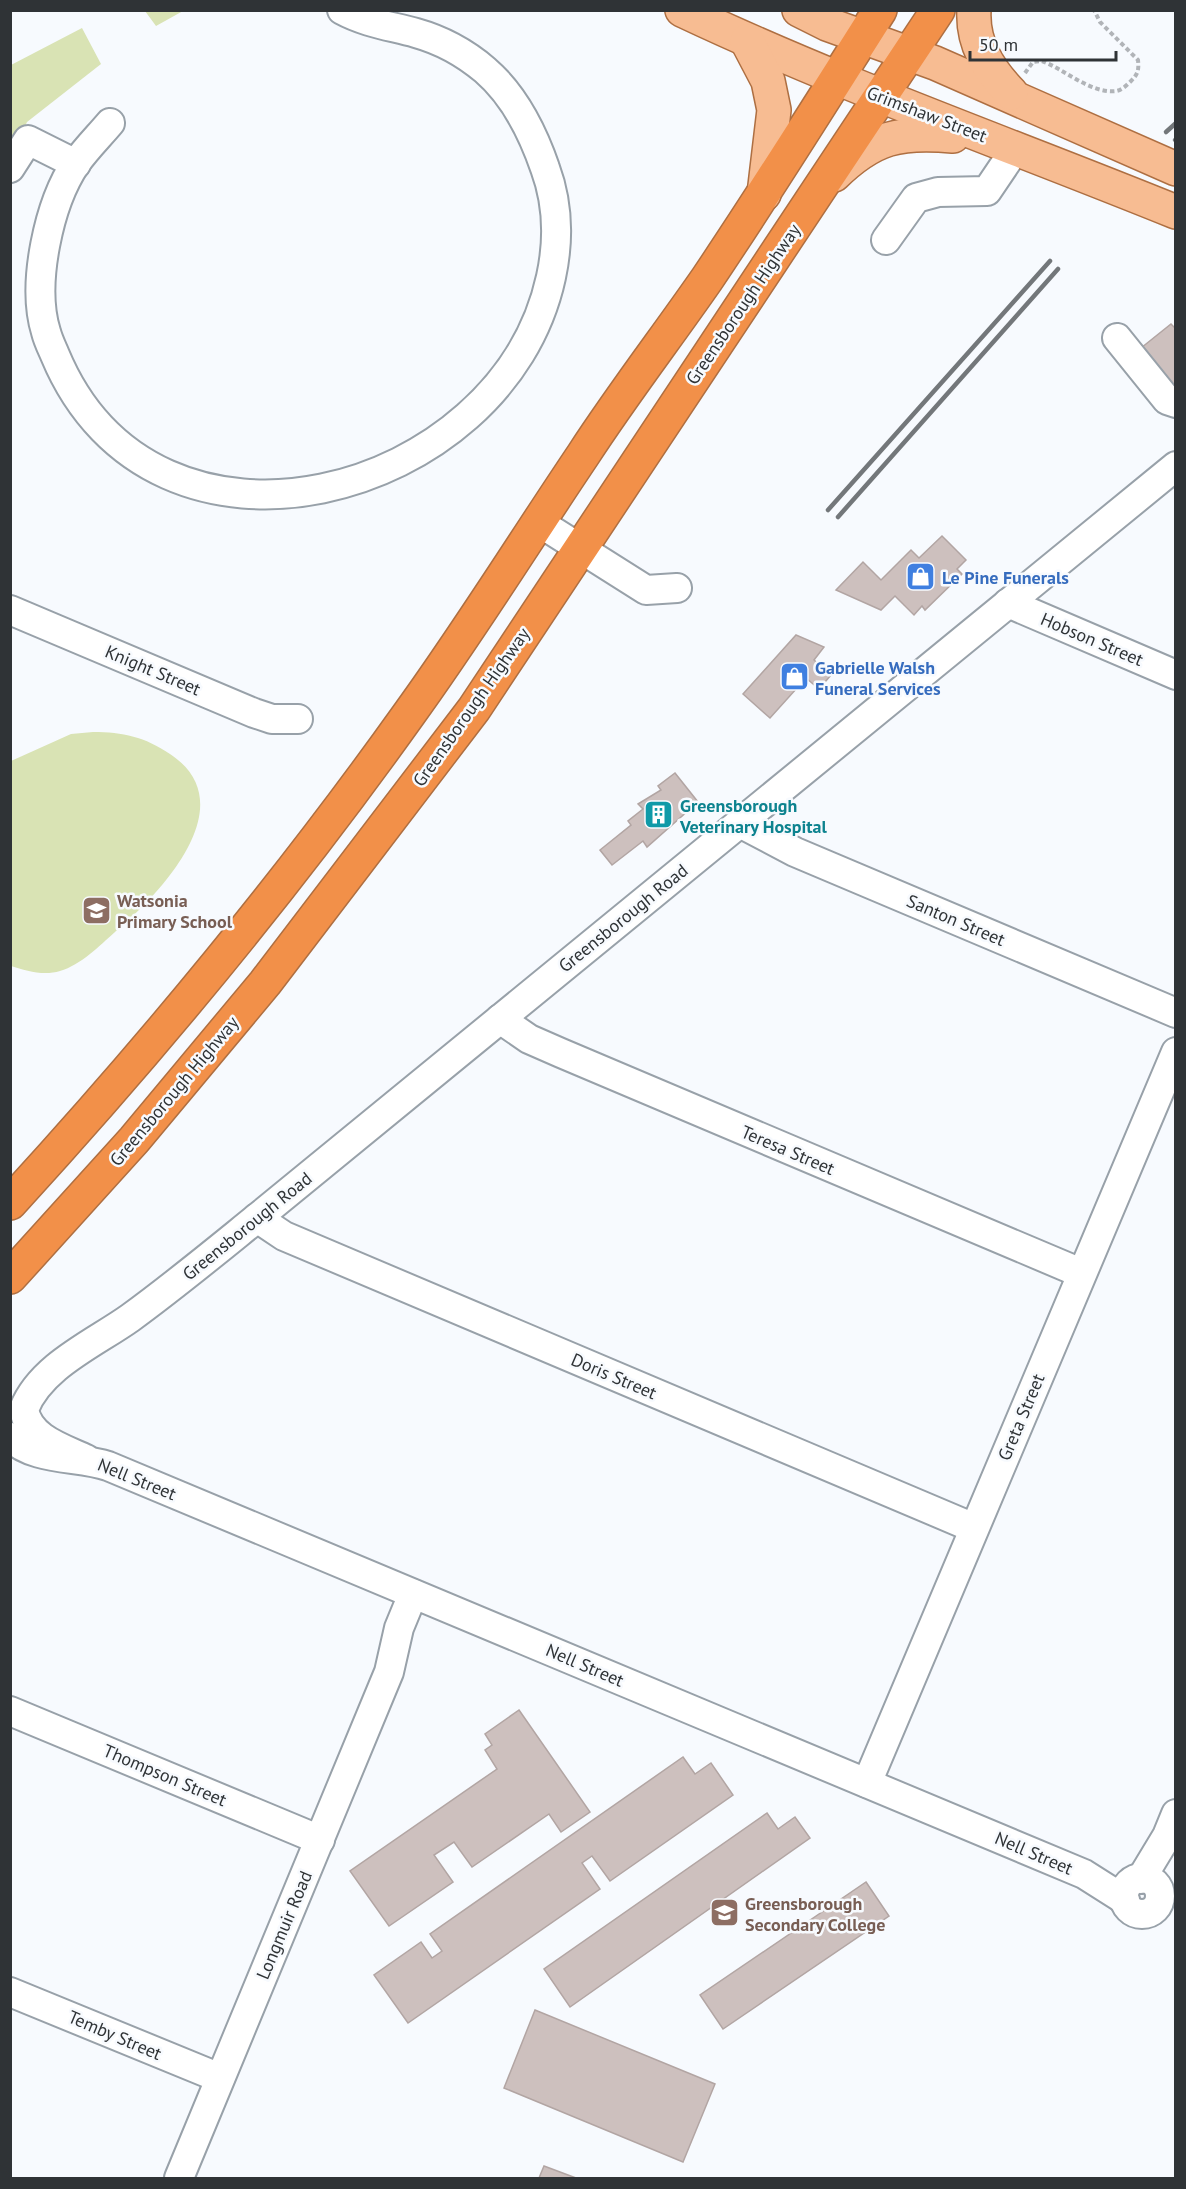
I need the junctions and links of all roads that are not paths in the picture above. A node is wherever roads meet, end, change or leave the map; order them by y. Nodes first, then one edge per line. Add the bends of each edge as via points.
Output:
1 (342, 10) edge
2 (682, 10) edge
3 (799, 10) edge
4 (938, 10) edge
5 (974, 10) edge
6 (872, 24) edge
7 (747, 41) junction
8 (907, 53) junction
9 (838, 79) junction
10 (879, 97) junction
11 (1016, 98) junction
12 (110, 123) dead end
13 (1003, 143) junction
14 (76, 164) junction
15 (10, 168) edge
16 (1176, 169) edge
17 (819, 190) junction
18 (764, 194) junction
19 (1176, 212) edge
20 (886, 240) dead end
21 (1117, 338) dead end
22 (1176, 403) edge
23 (1176, 466) edge
24 (540, 523) junction
25 (579, 550) junction
26 (676, 588) dead end
27 (1008, 603) junction
28 (10, 610) edge
29 (1176, 675) edge
30 (298, 719) dead end
31 (740, 823) junction
32 (1176, 1013) edge
33 (500, 1019) junction
34 (1176, 1052) edge
35 (10, 1203) edge
36 (257, 1218) junction
37 (1081, 1273) junction
38 (10, 1277) edge
39 (13, 1418) edge
40 (974, 1528) junction
41 (420, 1596) junction
42 (10, 1711) edge
43 (867, 1783) junction
44 (1171, 1825) edge
45 (320, 1840) junction
46 (1152, 1897) edge
47 (10, 1992) edge
48 (220, 2078) junction
49 (179, 2178) edge

1 - 14 street via 442,42 483,69 500,85 530,131 550,182 555,207 554,266 545,307 530,339 508,374 485,398 463,419 406,458 355,481 285,496 236,493 184,482 131,455 90,415 61,369 45,330 42,274 47,235 58,200
2 - 7 main road, Grimshaw Street
3 - 6 main road
4 - 8 highway, Greensborough Highway
5 - 11 main road via 975,33 983,58
6 - 8 main road
6 - 9 highway
7 - 9 main road, Grimshaw Street
7 - 18 main road via 773,97
8 - 10 highway, Greensborough Highway
8 - 11 main road
9 - 10 main road, Grimshaw Street
9 - 18 highway
10 - 13 main road, Grimshaw Street
10 - 17 highway, Greensborough Highway
11 - 16 main road
12 - 14 street
13 - 17 main road via 926,133 895,137 860,151
13 - 19 main road, Grimshaw Street
13 - 20 street via 987,191 938,192 916,198
14 - 15 street via 28,140
17 - 25 highway, Greensborough Highway
18 - 24 highway via 587,448
21 - 22 street via 1167,400
23 - 27 street, Greensborough Road
24 - 25 street
24 - 35 highway via 334,817 209,974
25 - 26 street via 646,590
25 - 38 highway, Greensborough Highway via 474,709 342,884 134,1140
27 - 29 street, Hobson Street
27 - 31 street, Greensborough Road
28 - 30 street, Knight Street via 254,713 272,719
31 - 32 street, Santon Street via 795,852
31 - 33 street, Greensborough Road
33 - 36 street, Greensborough Road
33 - 37 street, Teresa Street via 529,1039 561,1053
34 - 37 street, Greta Street
36 - 39 street, Greensborough Road via 130,1318 64,1362
36 - 40 street, Doris Street via 284,1236
37 - 40 street, Greta Street
39 - 41 street, Nell Street via 86,1459
40 - 43 street, Greta Street
41 - 43 street, Nell Street
41 - 45 street, Longmuir Road via 412,1634 389,1672
42 - 45 street, Thompson Street
43 - 46 street, Nell Street via 1084,1874
44 - 46 street
45 - 48 street, Longmuir Road
47 - 48 street, Temby Street
48 - 49 street, Longmuir Road

